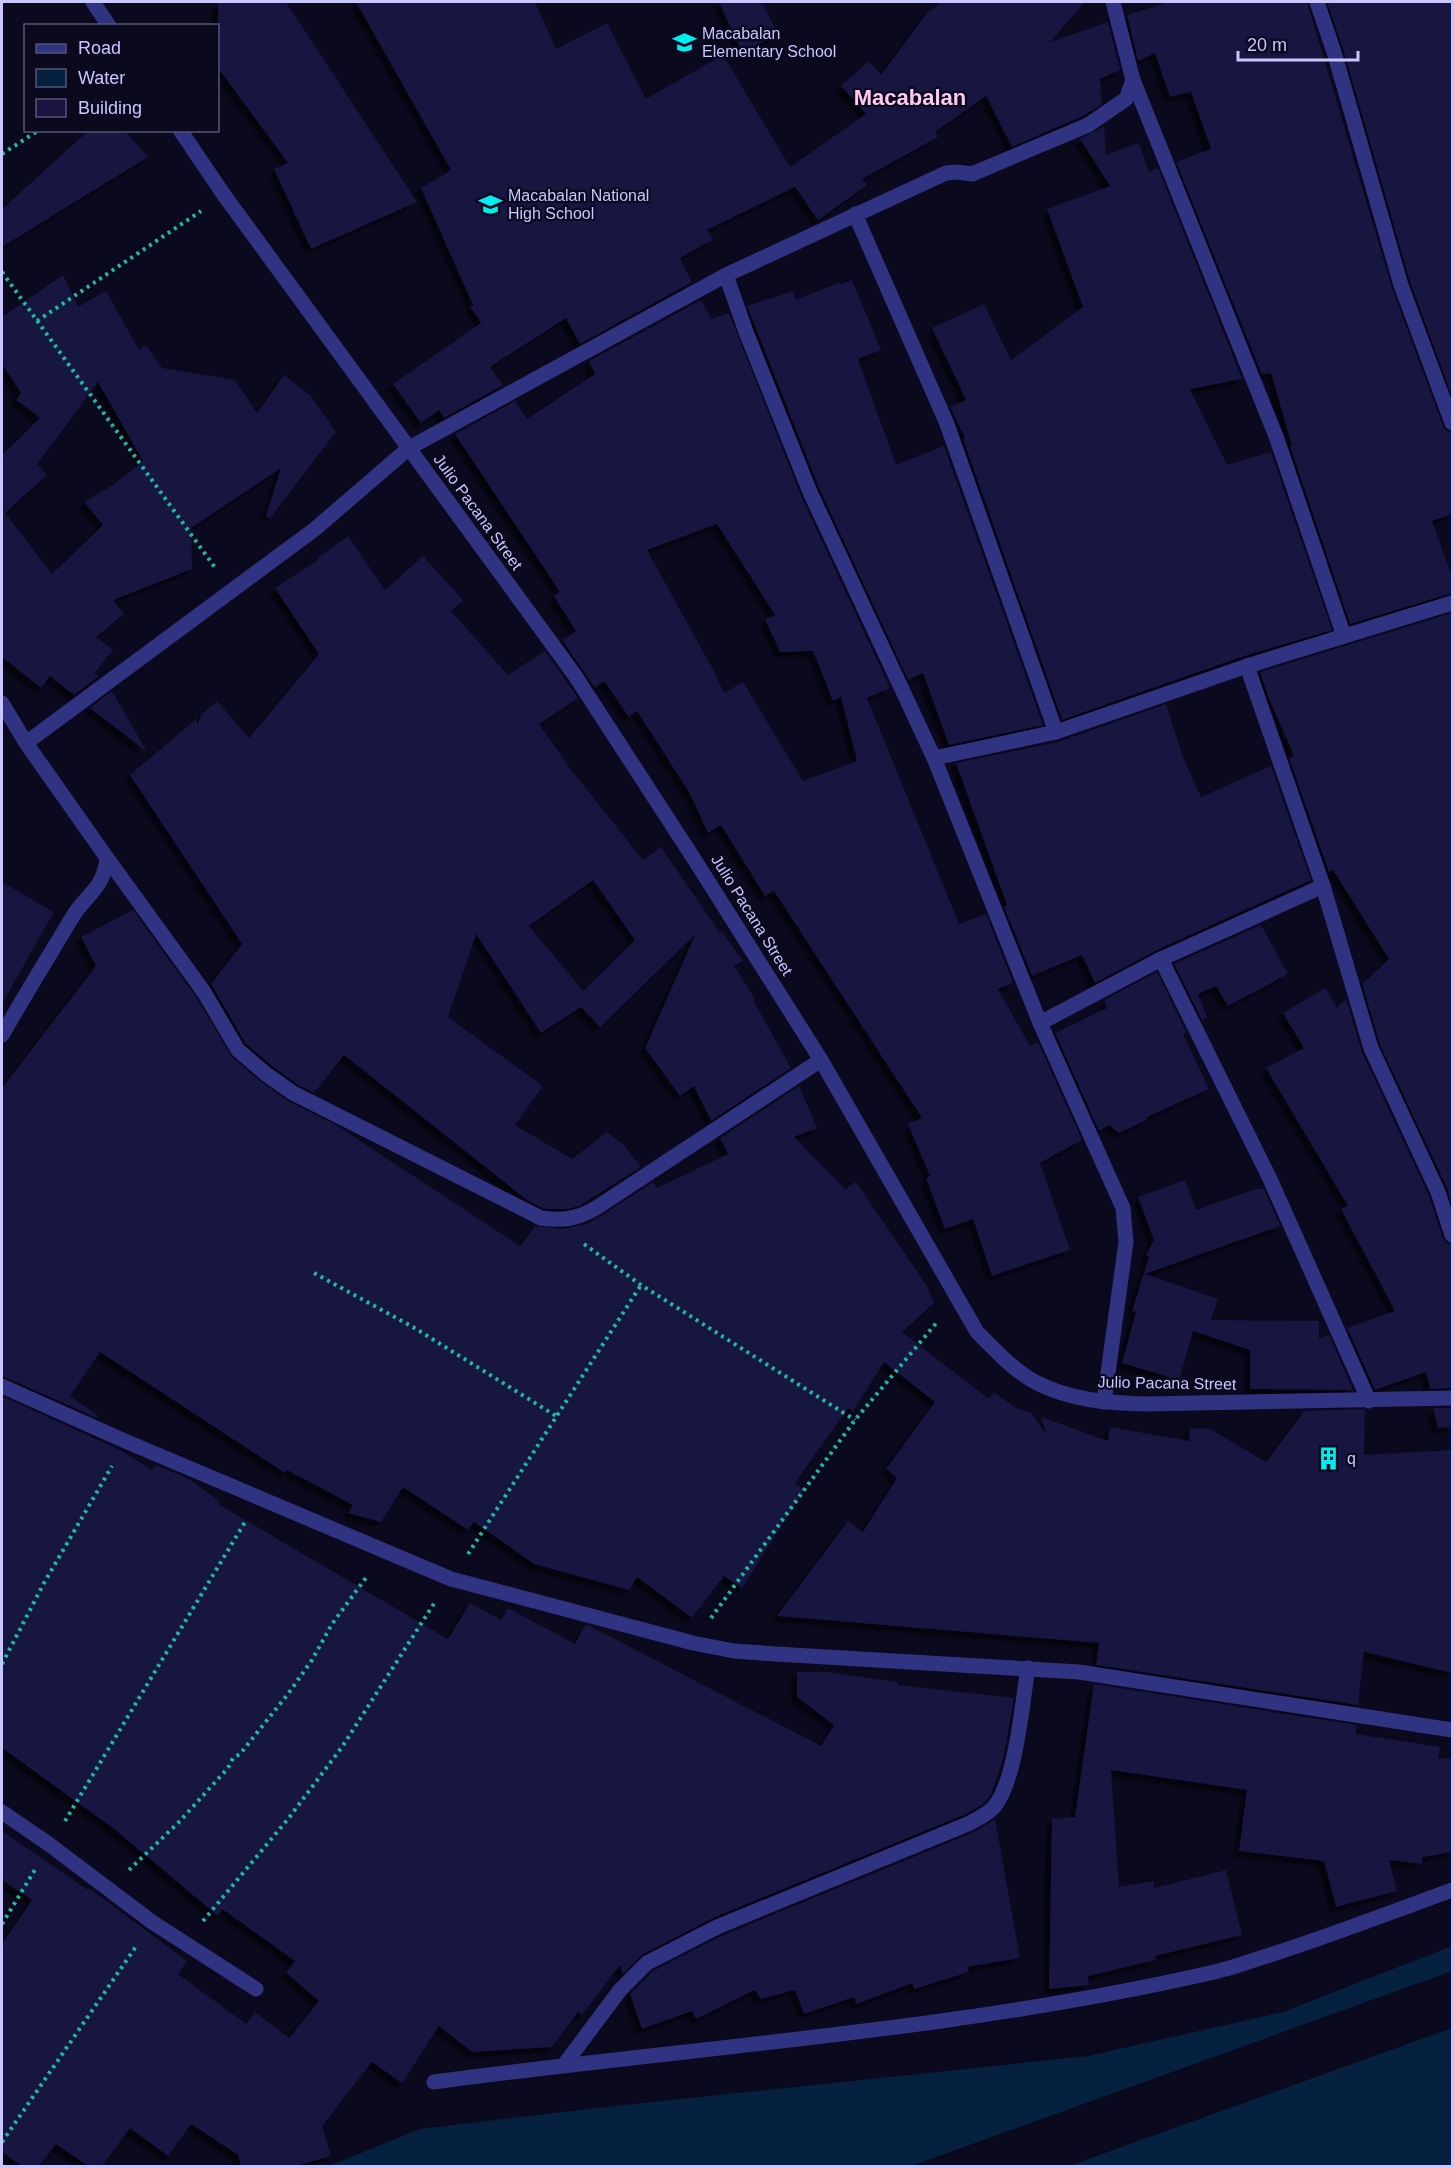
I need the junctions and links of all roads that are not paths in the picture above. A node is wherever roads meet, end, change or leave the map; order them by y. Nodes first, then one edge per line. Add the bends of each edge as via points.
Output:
1 (93, 2) edge
2 (1113, 2) edge
3 (1317, 2) edge
4 (108, 24) edge
5 (1133, 80) junction
6 (181, 132) edge
7 (855, 214) junction
8 (726, 275) junction
9 (1452, 423) edge
10 (410, 448) junction
11 (1452, 603) edge
12 (1344, 636) junction
13 (1247, 666) junction
14 (2, 703) edge
15 (1056, 732) junction
16 (26, 743) junction
17 (934, 758) junction
18 (107, 858) junction
19 (1323, 885) junction
20 (1161, 959) junction
21 (1040, 1023) junction
22 (2, 1035) edge
23 (821, 1060) junction
24 (1452, 1235) edge
25 (2, 1386) edge
26 (1452, 1398) edge
27 (1369, 1401) junction
28 (1104, 1402) junction
29 (1029, 1668) junction
30 (1452, 1730) edge
31 (2, 1812) edge
32 (1452, 1890) edge
33 (256, 1989) dead end
34 (564, 2065) junction
35 (434, 2082) dead end

1 - 4 street
2 - 5 street
3 - 9 street via 1401,285
5 - 7 street via 1126,99 1088,125 972,174 946,173
5 - 12 street via 1277,439
6 - 10 street, Julio Pacana Street
7 - 8 street
7 - 15 street via 947,424
8 - 10 street
8 - 17 street via 810,492
10 - 16 street via 315,529
10 - 23 street, Julio Pacana Street via 574,674
11 - 12 street
12 - 13 street
13 - 15 street
13 - 19 street
14 - 16 street
15 - 17 street
16 - 18 street
17 - 21 street
18 - 22 street via 95,891 75,913
18 - 23 street via 204,992 238,1050 266,1074 293,1093 541,1218 567,1220 596,1208
19 - 20 street
19 - 24 street via 1371,1048 1438,1192
20 - 21 street
20 - 27 street via 1270,1179
21 - 28 street via 1123,1208 1126,1242
23 - 28 street, Julio Pacana Street via 977,1332 1036,1382 1069,1396
25 - 29 street via 451,1579 734,1651
26 - 27 street, Julio Pacana Street
27 - 28 street, Julio Pacana Street
29 - 30 street via 1079,1672
29 - 34 street via 1010,1775 992,1810 717,1927 647,1963 620,1990
31 - 33 street via 152,1922
32 - 34 street via 1311,1942 1212,1973 975,2017 817,2039
34 - 35 street

